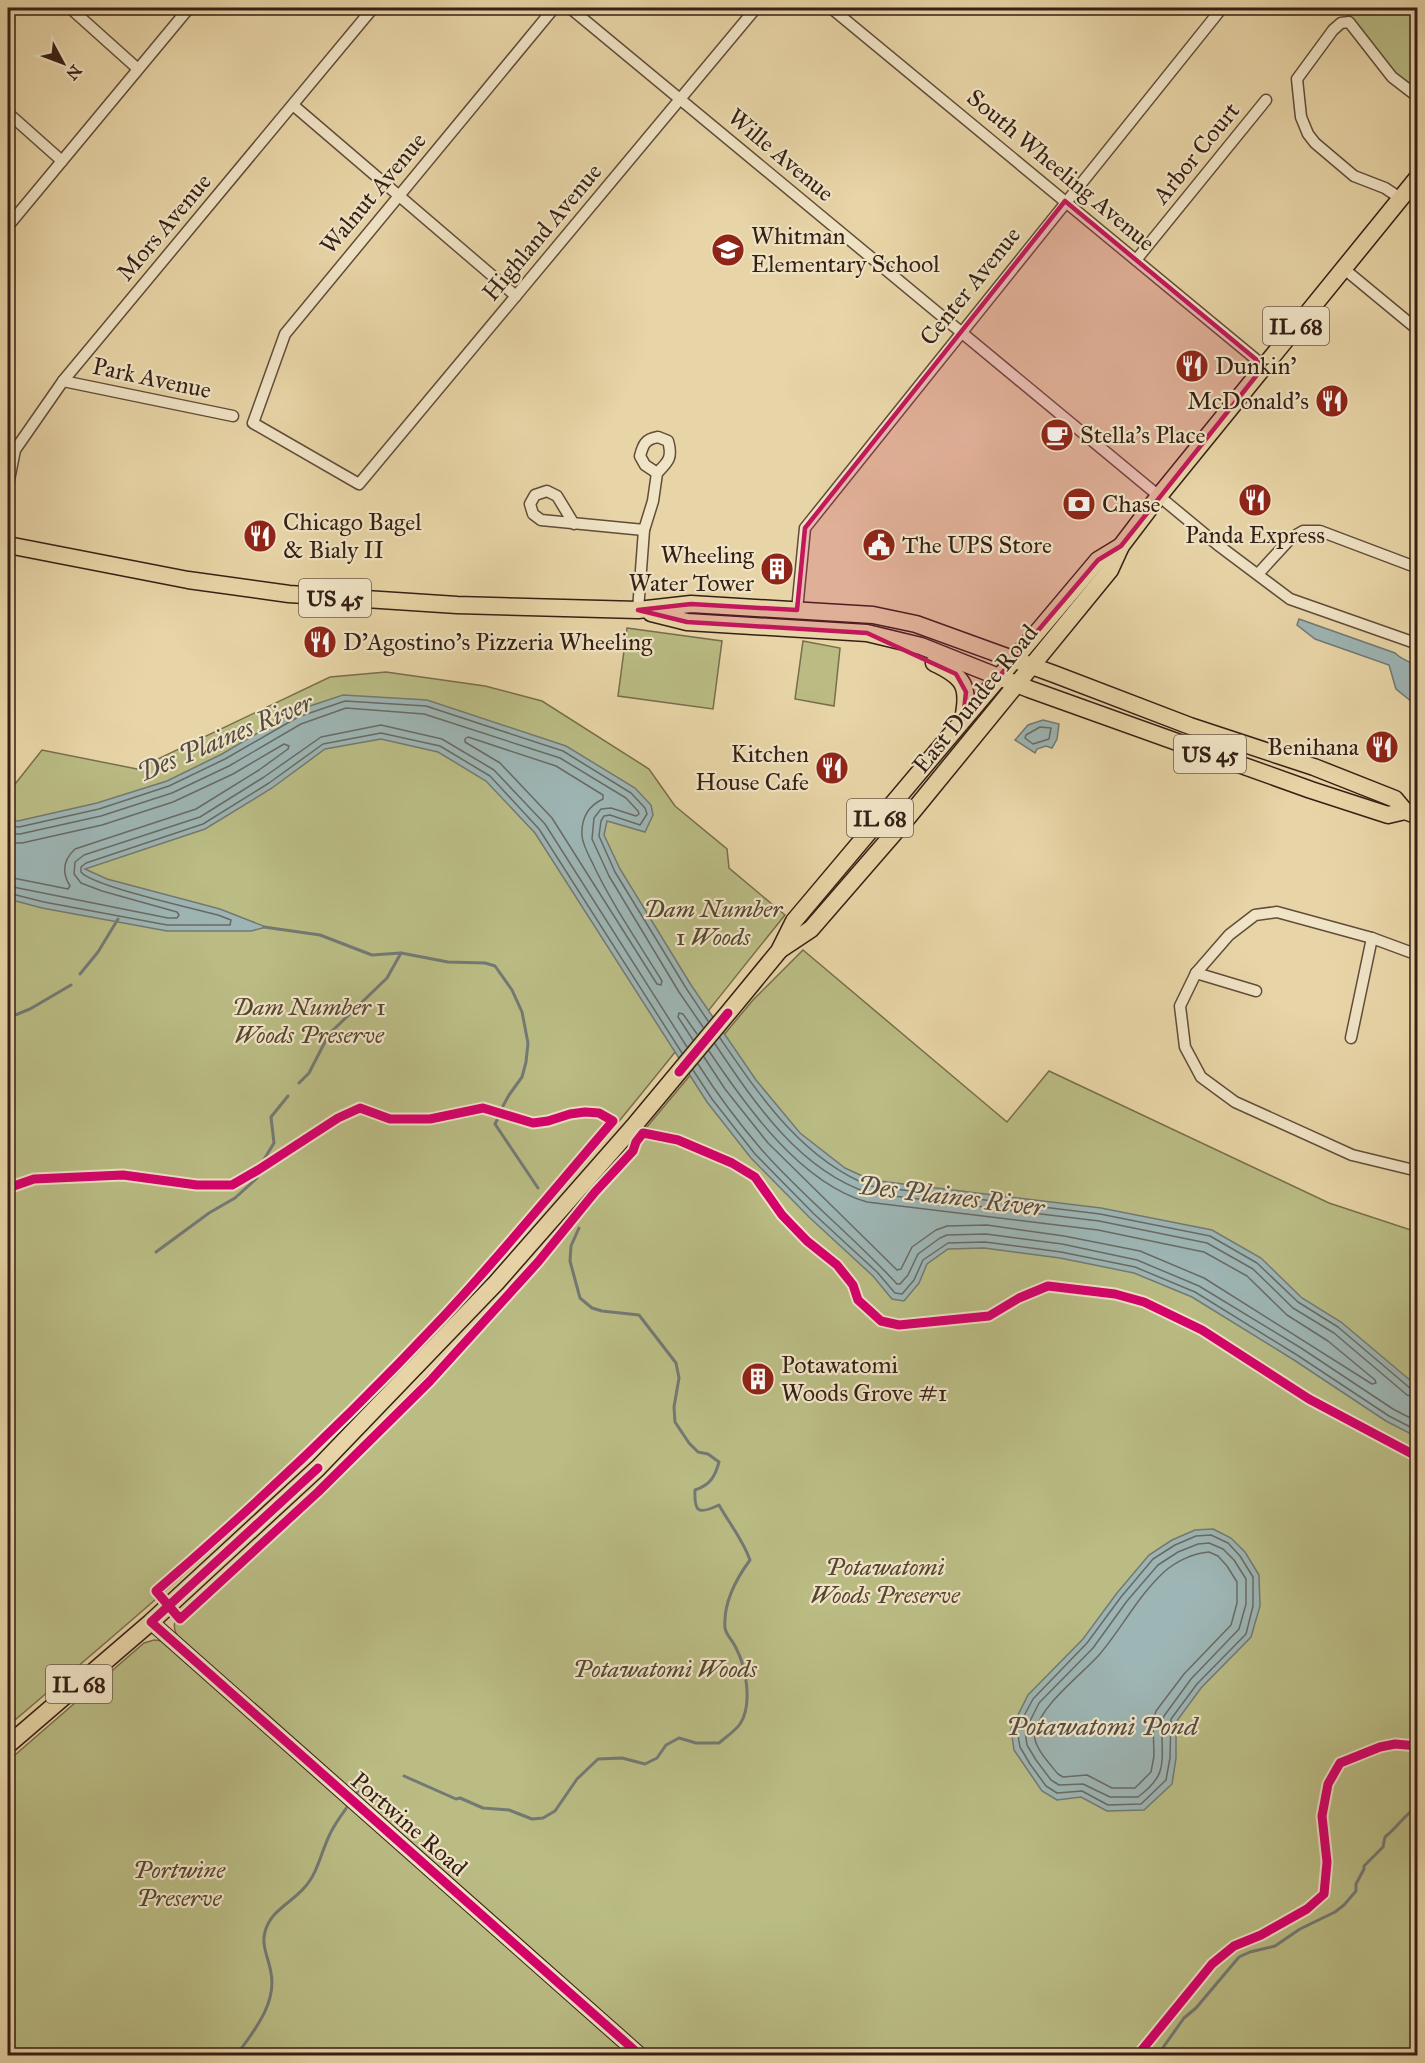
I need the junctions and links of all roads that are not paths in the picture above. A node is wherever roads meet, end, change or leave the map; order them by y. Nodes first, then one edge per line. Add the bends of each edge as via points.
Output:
1 (70, 8) edge
2 (189, 8) edge
3 (373, 8) edge
4 (554, 8) edge
5 (570, 8) edge
6 (756, 8) edge
7 (831, 8) edge
8 (1222, 8) edge
9 (138, 69) junction
10 (1418, 97) edge
11 (680, 99) junction
12 (1266, 100) dead end
13 (292, 105) junction
14 (8, 113) edge
15 (62, 161) junction
16 (1418, 177) edge
17 (398, 196) junction
18 (1400, 198) junction
19 (1065, 201) junction
20 (8, 226) edge
21 (1136, 260) junction
22 (1343, 268) junction
23 (516, 296) junction
24 (1418, 330) edge
25 (961, 332) junction
26 (1264, 366) junction
27 (63, 381) junction
28 (233, 416) dead end
29 (657, 473) dead end
30 (359, 484) joint
31 (8, 485) edge
32 (1159, 496) junction
33 (574, 524) junction
34 (644, 530) junction
35 (8, 545) edge
36 (1121, 546) junction
37 (1418, 568) edge
38 (1258, 574) junction
39 (638, 610) junction
40 (797, 610) junction
41 (867, 633) junction
42 (1418, 644) edge
43 (1014, 659) junction
44 (1032, 666) junction
45 (998, 678) junction
46 (1017, 685) junction
47 (963, 719) junction
48 (1411, 813) edge
49 (1372, 938) junction
50 (779, 951) junction
51 (1418, 955) edge
52 (1196, 973) junction
53 (1257, 991) dead end
54 (1351, 1038) dead end
55 (1418, 1171) edge
56 (151, 1622) junction
57 (8, 1745) edge
58 (641, 2055) edge

1 - 9 street
2 - 9 street
3 - 13 street, Mors Avenue
4 - 17 street, Walnut Avenue
5 - 11 street, Wille Avenue
6 - 11 street, Highland Avenue
7 - 19 street, South Wheeling Avenue
8 - 19 street, Center Avenue
9 - 15 street
10 - 18 street via 1392,77 1349,22 1333,30 1297,79 1304,125 1315,142 1354,176
11 - 23 street, Highland Avenue
11 - 25 street, Wille Avenue
12 - 21 street, Arbor Court
13 - 17 street
13 - 27 street, Mors Avenue
14 - 15 street
15 - 20 street
16 - 18 main road, East Dundee Road / IL 68
17 - 23 street
17 - 30 street, Walnut Avenue via 285,334 253,423
18 - 22 main road, East Dundee Road / IL 68
19 - 21 street, South Wheeling Avenue
19 - 25 street, Center Avenue
21 - 26 street, South Wheeling Avenue
22 - 24 street
22 - 26 main road, East Dundee Road / IL 68
23 - 30 street, Highland Avenue
25 - 32 street, Wille Avenue
25 - 40 street, Center Avenue via 805,528
26 - 32 main road, East Dundee Road / IL 68
27 - 28 street, Park Avenue
27 - 31 street, Mors Avenue via 15,450
29 - 34 street
32 - 36 main road, East Dundee Road / IL 68
32 - 38 street, Wille Avenue
33 - 33 street via 541,520 533,514 531,504 536,495 547,491 557,496
33 - 34 street
34 - 39 street
35 - 39 main road, US 45 via 188,580 289,594 457,605
36 - 43 main road, East Dundee Road / IL 68 via 1098,560
36 - 44 main road, East Dundee Road / IL 68 via 1110,570
37 - 38 street via 1320,531 1303,531 1291,537
38 - 42 street, Wille Avenue via 1290,599
39 - 40 main road, US 45 via 691,604
39 - 41 main road, US 45 via 687,622
40 - 43 main road, US 45 via 861,614 916,624
41 - 45 main road, US 45 via 921,646
41 - 47 main road via 956,675 966,692
43 - 44 main road, US 45
43 - 45 main road, East Dundee Road / IL 68
44 - 46 main road, East Dundee Road / IL 68
44 - 48 main road, US 45 via 1336,776 1395,799
45 - 46 main road, US 45
45 - 47 main road, East Dundee Road / IL 68
46 - 48 main road, US 45 via 1311,790 1388,815
46 - 50 main road, East Dundee Road / IL 68 via 811,929
47 - 50 main road, East Dundee Road / IL 68 via 794,921
49 - 51 street
49 - 52 street via 1277,912 1255,915 1229,936
49 - 54 street
50 - 56 main road, East Dundee Road / IL 68 via 488,1292 318,1468
52 - 53 street
52 - 55 street via 1180,1006 1185,1047 1201,1077 1235,1102 1352,1155
56 - 57 main road, East Dundee Road / IL 68
56 - 58 street, Portwine Road

